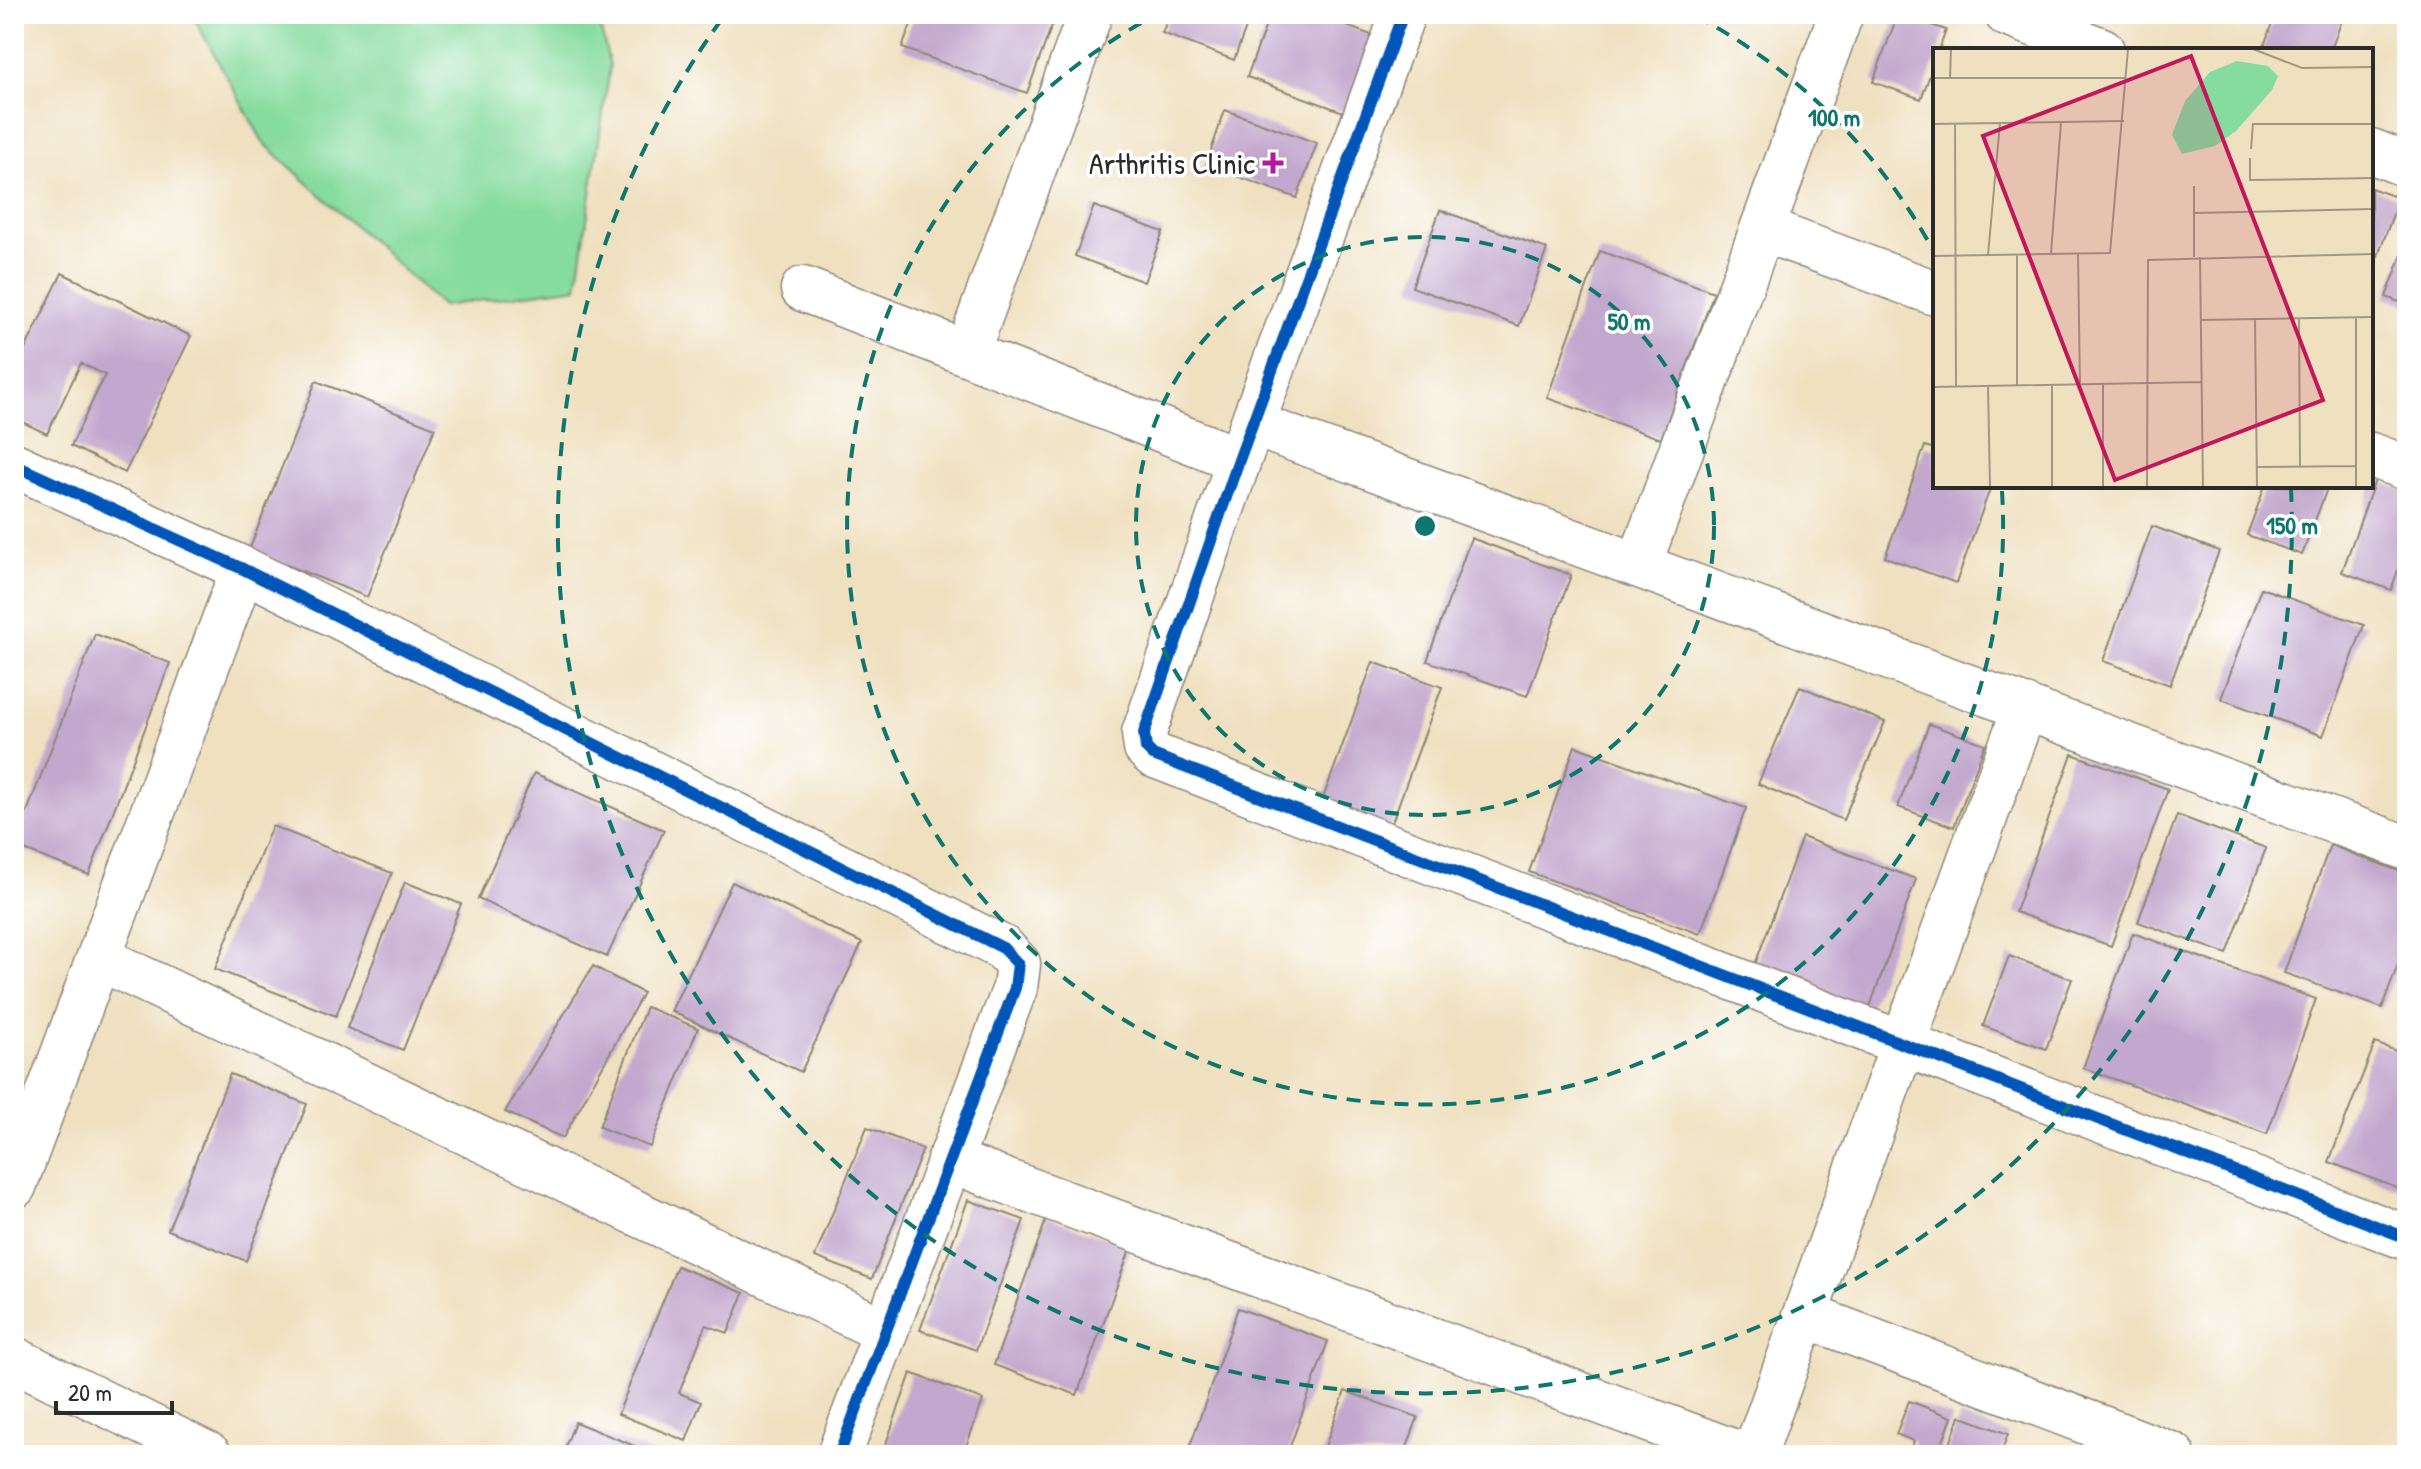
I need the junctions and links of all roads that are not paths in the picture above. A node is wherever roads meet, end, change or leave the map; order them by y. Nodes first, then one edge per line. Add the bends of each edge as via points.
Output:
1 (1090, 14) edge
2 (1403, 14) edge
3 (1841, 14) edge
4 (2007, 14) edge
5 (2097, 48) edge
6 (2373, 152) edge
7 (2407, 165) edge
8 (1762, 229) junction
9 (803, 289) dead end
10 (1933, 292) edge
11 (967, 353) junction
12 (1246, 442) junction
13 (2373, 456) edge
14 (14, 465) edge
15 (2407, 468) edge
16 (1639, 565) junction
17 (243, 569) junction
18 (2025, 707) junction
19 (2407, 848) edge
20 (99, 958) junction
21 (1902, 1047) junction
22 (949, 1160) junction
23 (14, 1186) edge
24 (2407, 1238) edge
25 (1805, 1315) junction
26 (885, 1331) junction
27 (14, 1359) edge
28 (209, 1455) edge
29 (839, 1455) edge
30 (1743, 1455) edge
31 (1754, 1455) edge
32 (2173, 1455) edge

1 - 11 street
2 - 12 street
3 - 8 street
4 - 5 street
6 - 7 street
8 - 10 street
8 - 16 street
9 - 11 street
11 - 12 street
12 - 16 street
12 - 21 street via 1144,733 1153,755
13 - 15 street
14 - 17 street
16 - 18 street
17 - 20 street
17 - 22 street via 1003,948 1018,964 1015,988
18 - 19 street
18 - 21 street
20 - 23 street
20 - 26 street
21 - 24 street
21 - 25 street
22 - 26 street
22 - 30 street
25 - 31 street
25 - 32 street
26 - 29 street
27 - 28 street

